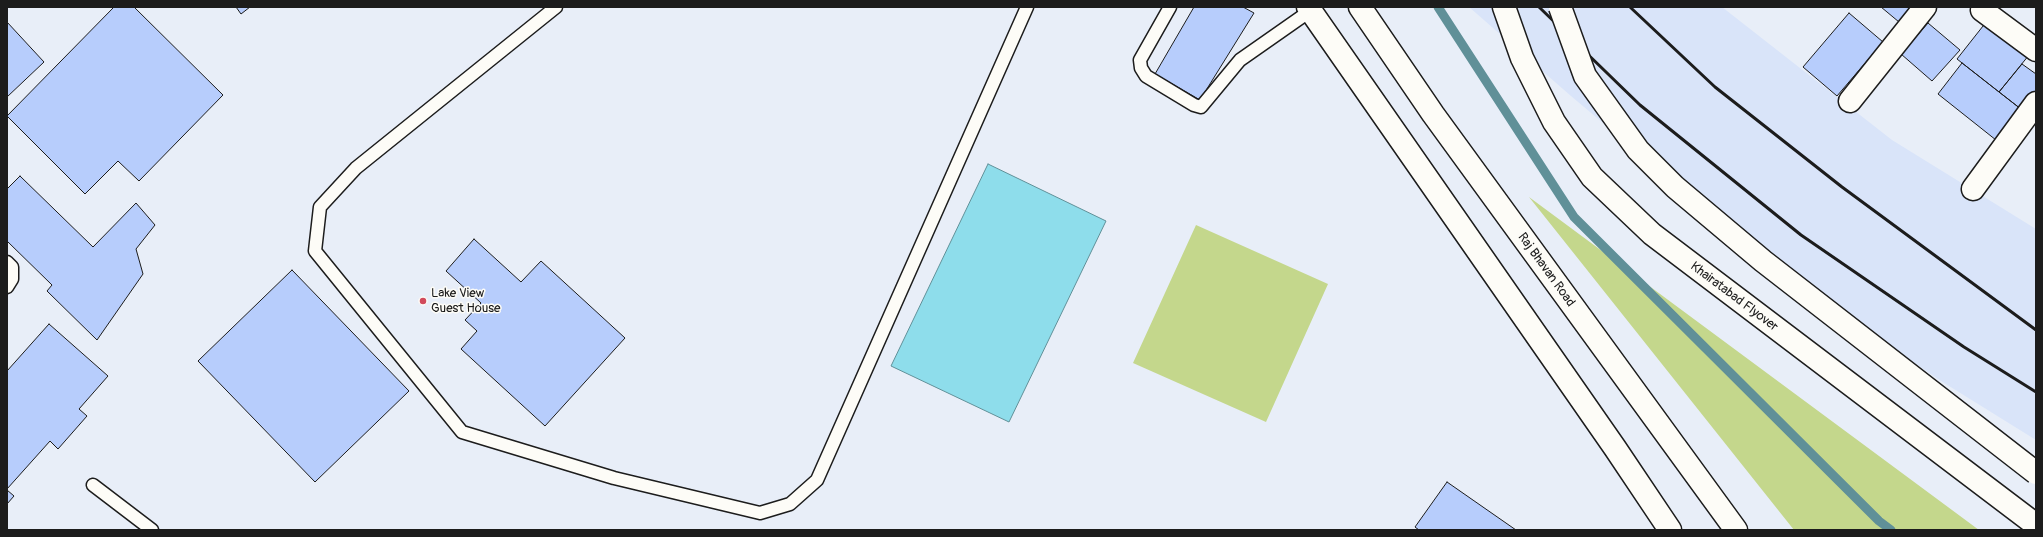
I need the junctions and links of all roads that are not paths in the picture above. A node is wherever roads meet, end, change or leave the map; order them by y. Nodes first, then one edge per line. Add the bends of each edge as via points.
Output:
1 (556, 7) edge
2 (1027, 7) edge
3 (1170, 7) edge
4 (1360, 7) edge
5 (1504, 7) edge
6 (1560, 7) edge
7 (1925, 7) edge
8 (1309, 9) edge
9 (1982, 10) dead end
10 (2036, 50) edge
11 (1850, 101) dead end
12 (2036, 103) edge
13 (1973, 189) dead end
14 (7, 262) edge
15 (7, 287) edge
16 (2036, 473) edge
17 (93, 485) dead end
18 (2036, 525) edge
19 (152, 530) edge
20 (1670, 530) edge
21 (1736, 530) edge

1 - 2 lane via 356,168 320,207 316,251 462,432 614,478 760,513 790,504 817,480
3 - 8 lane via 1140,60 1141,68 1146,76 1201,107 1240,60
4 - 21 main road, Raj Bhavan Road via 1433,114
5 - 18 main road, Khairatabad Flyover via 1522,58 1554,122 1592,177 1652,234
6 - 16 main road, bridge via 1585,76 1638,150 1675,187 1763,261
7 - 11 main road
8 - 20 main road
9 - 10 main road
12 - 13 main road
14 - 15 lane via 12,267 12,279
17 - 19 lane

